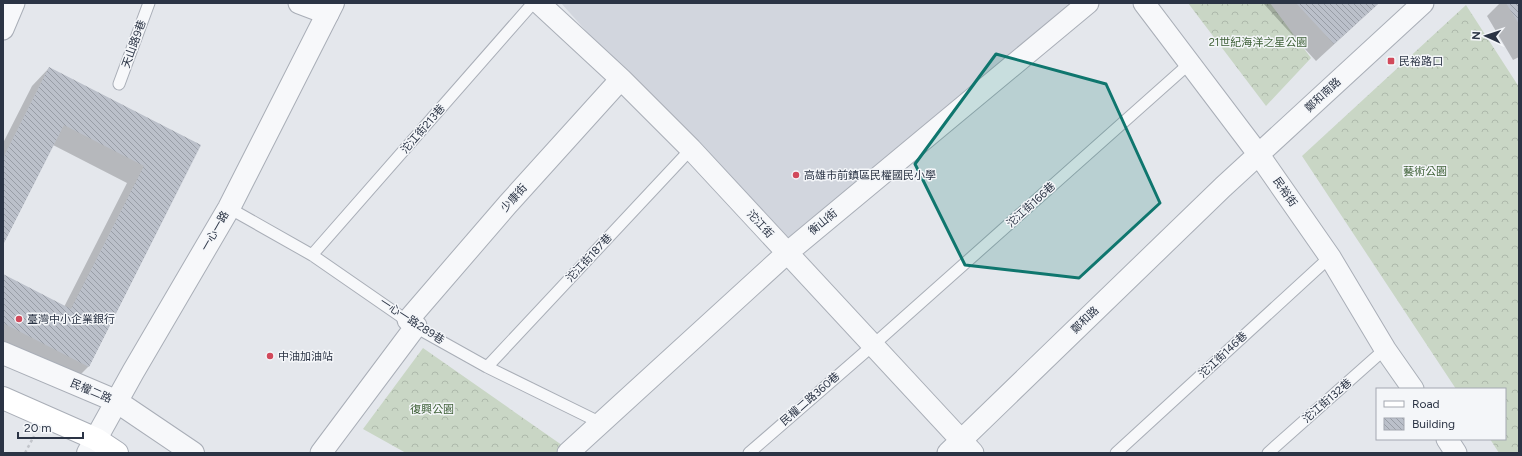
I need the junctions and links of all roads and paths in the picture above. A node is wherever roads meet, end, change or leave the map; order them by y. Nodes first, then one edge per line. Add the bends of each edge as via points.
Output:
1 (14, 3) edge
2 (149, 3) edge
3 (299, 3) edge
4 (533, 3) edge
5 (539, 3) edge
6 (1088, 3) edge
7 (1144, 3) edge
8 (1423, 3) edge
9 (330, 8) edge
10 (3, 29) edge
11 (1190, 63) junction
12 (621, 79) junction
13 (119, 84) dead end
14 (690, 149) junction
15 (1259, 154) junction
16 (1222, 187) joint
17 (229, 208) junction
18 (787, 253) junction
19 (312, 255) junction
20 (1330, 257) junction
21 (414, 325) junction
22 (872, 346) junction
23 (1386, 349) junction
24 (3, 353) edge
25 (487, 367) junction
26 (1412, 388) edge
27 (3, 398) edge
28 (116, 401) junction
29 (601, 422) junction
30 (1448, 440) edge
31 (92, 446) edge
32 (961, 449) edge
33 (117, 453) edge
34 (194, 453) edge
35 (322, 453) edge
36 (568, 453) edge
37 (749, 453) edge
38 (1116, 453) edge
39 (1268, 453) edge
40 (1456, 453) edge

1 - 10 street
2 - 13 lane, 天山路9巷
3 - 9 street
4 - 19 lane, 沱江街213巷
5 - 12 street, 沱江街
6 - 18 street, 衡山街
7 - 11 street, 民裕街
8 - 15 street, 鄭和南路
9 - 17 street, 一心一路
11 - 15 street, 民裕街
11 - 22 lane, 沱江街166巷
12 - 14 street, 沱江街
12 - 21 street, 少康街 via 508,204
14 - 18 street, 沱江街
14 - 25 lane, 沱江街187巷
15 - 16 street, 鄭和南路
15 - 20 street, 民裕街
16 - 32 street, 鄭和路
17 - 19 lane, 一心一路289巷
17 - 28 street, 一心一路
18 - 22 street, 沱江街
18 - 29 street, 衡山街
19 - 21 lane, 一心一路289巷
20 - 23 street, 民裕街
20 - 38 lane, 沱江街146巷
21 - 25 lane, 一心一路289巷
21 - 35 street, 少康街
22 - 32 street, 沱江街
22 - 37 lane, 民權二路360巷
23 - 26 street, 民裕街
23 - 39 lane, 沱江街132巷
24 - 28 street, 民權二路
25 - 29 lane, 一心一路289巷
27 - 31 main road
28 - 31 street, 一心一路
28 - 34 street, 民權二路
29 - 36 street, 衡山街
30 - 40 street
31 - 33 main road

